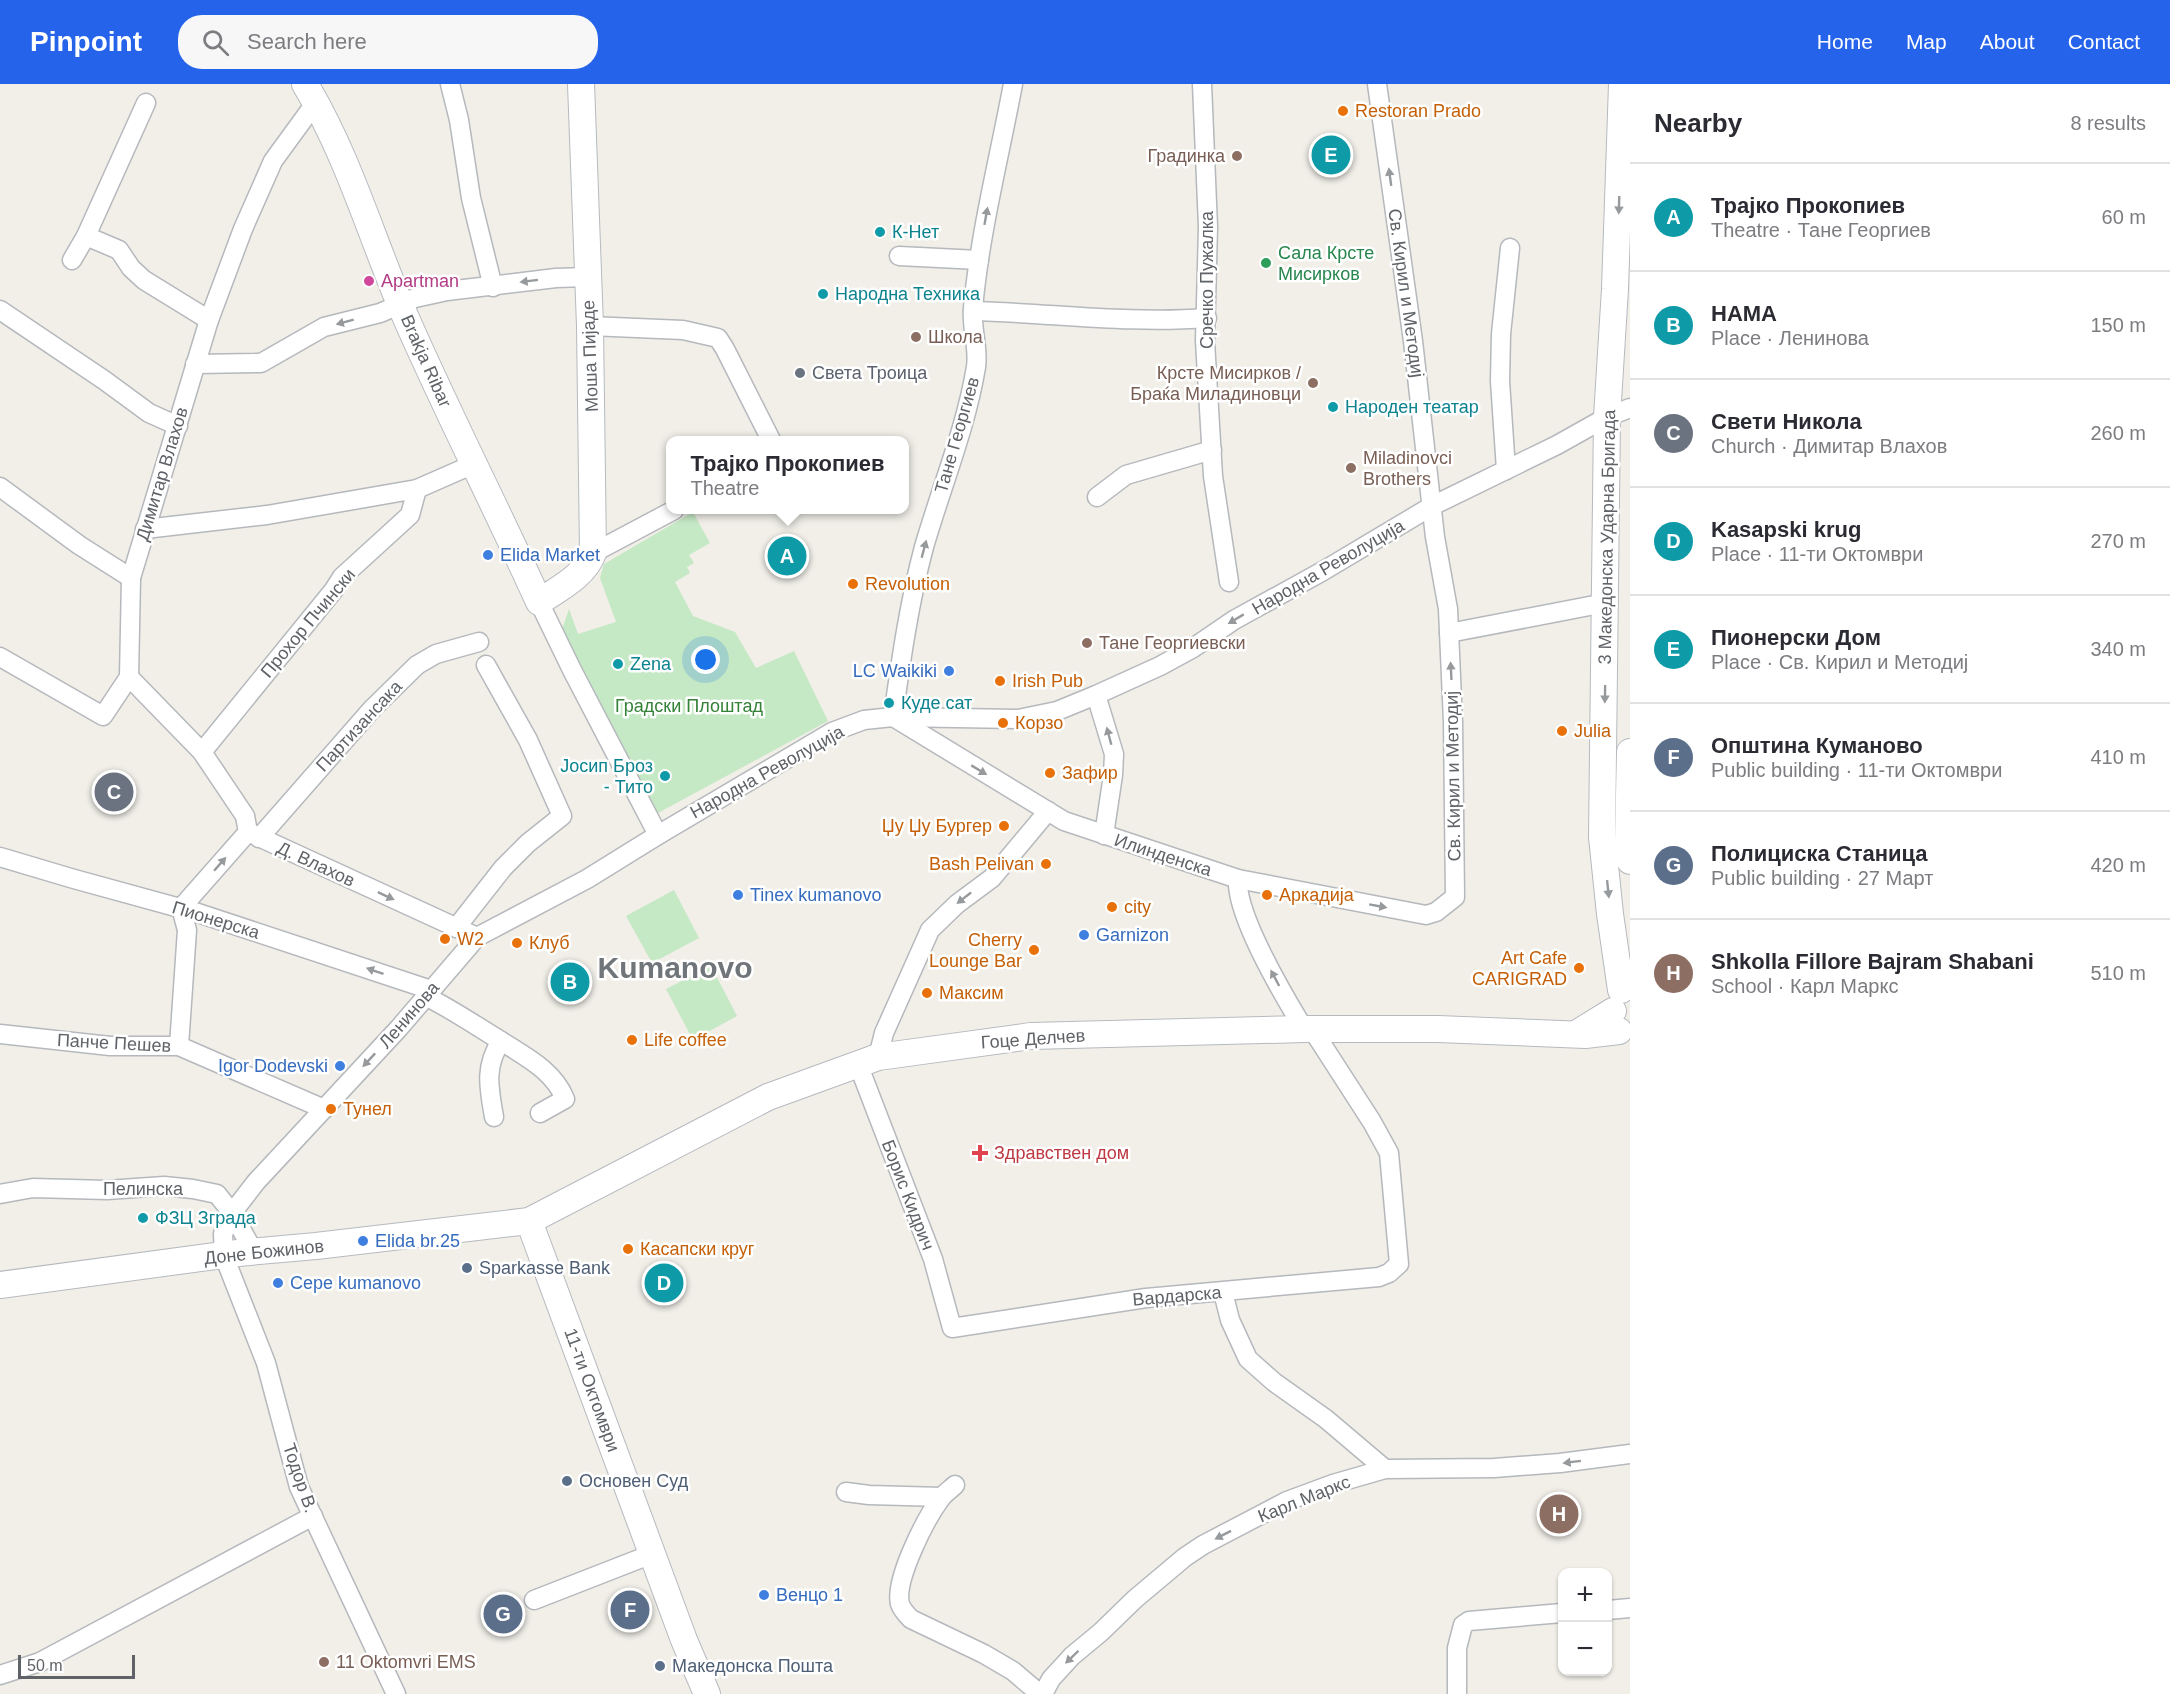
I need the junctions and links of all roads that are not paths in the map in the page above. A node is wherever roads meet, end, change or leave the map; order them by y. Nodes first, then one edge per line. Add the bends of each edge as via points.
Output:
1 (450, 84) edge
2 (581, 84) edge
3 (1013, 84) edge
4 (1202, 84) edge
5 (1377, 84) edge
6 (1622, 84) edge
7 (310, 93) edge
8 (146, 103) dead end
9 (86, 236) junction
10 (1510, 248) dead end
11 (899, 256) dead end
12 (72, 260) dead end
13 (979, 260) junction
14 (587, 277) junction
15 (493, 287) junction
16 (401, 304) junction
17 (0, 310) edge
18 (973, 311) junction
19 (1207, 318) junction
20 (209, 320) junction
21 (590, 326) junction
22 (195, 364) junction
23 (1619, 412) edge
24 (178, 426) junction
25 (768, 436) edge
26 (1212, 450) junction
27 (474, 464) junction
28 (1506, 470) junction
29 (0, 487) edge
30 (417, 489) junction
31 (1097, 497) dead end
32 (1432, 506) junction
33 (667, 514) edge
34 (145, 529) junction
35 (594, 553) junction
36 (131, 578) junction
37 (1229, 582) dead end
38 (539, 602) junction
39 (1605, 603) junction
40 (1449, 633) junction
41 (479, 642) dead end
42 (0, 657) edge
43 (486, 665) dead end
44 (129, 677) junction
45 (1096, 695) junction
46 (893, 717) junction
47 (947, 717) junction
48 (947, 751) junction
49 (202, 752) junction
50 (1630, 752) edge
51 (1048, 811) junction
52 (1629, 832) edge
53 (253, 835) junction
54 (658, 835) junction
55 (1104, 835) junction
56 (0, 857) edge
57 (1630, 861) edge
58 (1238, 879) junction
59 (1455, 897) joint
60 (181, 908) junction
61 (456, 928) junction
62 (477, 937) junction
63 (428, 993) junction
64 (1623, 1011) edge
65 (1308, 1029) junction
66 (0, 1034) edge
67 (501, 1041) junction
68 (179, 1046) junction
69 (868, 1061) junction
70 (324, 1109) junction
71 (540, 1113) dead end
72 (494, 1117) dead end
73 (0, 1194) edge
74 (232, 1214) junction
75 (529, 1221) junction
76 (254, 1252) junction
77 (224, 1256) junction
78 (0, 1285) edge
79 (1223, 1292) junction
80 (951, 1328) joint
81 (1630, 1454) edge
82 (1385, 1469) junction
83 (846, 1492) dead end
84 (313, 1516) junction
85 (652, 1554) junction
86 (534, 1600) dead end
87 (1630, 1608) edge
88 (1612, 1610) edge
89 (1558, 1613) edge
90 (0, 1675) edge
91 (396, 1694) edge
92 (707, 1694) edge
93 (1042, 1694) edge
94 (1457, 1694) edge

1 - 15 street via 471,198
2 - 14 street, Моша Пијаде
13 -> 3 street, Тане Георгиев
4 - 19 street, Сречко Пужалка
32 -> 5 street, Св. Кирил и Методиј
6 -> 23 street, 3 Македонска Ударна Бригада via 1615,288
7 - 16 street, Brakja Ribar via 337,144
7 - 20 street, Димитар Влахов via 273,160
8 - 9 street
9 - 12 street
9 - 20 street via 119,250 144,280
10 - 28 street via 1501,358
11 - 13 street
13 - 18 street, Тане Георгиев
14 -> 15 street
14 - 21 street, Моша Пијаде
15 - 16 street via 447,291
16 -> 22 street via 324,327 261,363
16 - 27 street, Brakja Ribar
17 - 24 street via 149,413
18 - 19 street
46 -> 18 street, Тане Георгиев via 910,606 976,365
19 - 26 street, Сречко Пужалка
20 - 22 street, Димитар Влахов
21 - 25 street via 683,330 717,338
21 - 35 street, Моша Пијаде
22 - 24 street, Димитар Влахов
23 - 28 street, Народна Револуција
23 - 39 street, 3 Македонска Ударна Бригада
24 - 34 street, Димитар Влахов
26 - 31 street via 1126,475
26 - 37 street, Сречко Пужалка
27 - 30 street
27 - 38 street, Brakja Ribar
28 - 32 street, Народна Револуција
29 - 36 street
30 - 34 street via 267,515
30 - 49 street, Прохор Пчински via 410,515 342,578
32 - 40 street, Св. Кирил и Методиј
32 -> 45 street, Народна Револуција via 1234,620 1193,648
33 - 35 street
34 - 36 street, Димитар Влахов
35 - 38 street via 588,565
36 - 44 street, Димитар Влахов
38 - 54 street
39 - 40 street
39 -> 64 street, 3 Македонска Ударна Бригада via 1602,837
59 -> 40 street, Св. Кирил и Методиј
41 - 53 street, Партизансака via 436,654 417,665
42 - 44 street via 103,716
43 - 61 street via 528,740 562,816 503,868
44 - 49 street
45 - 47 street, Народна Револуција via 1058,711 1018,719
55 -> 45 street via 1113,754
46 - 47 street, Народна Револуција
46 - 48 street, Илинденска
46 - 54 street, Народна Револуција via 864,720 832,732
47 - 48 street
48 -> 51 street, Илинденска
49 - 53 street
50 - 52 street
51 - 55 street, Илинденска
51 -> 69 street via 992,878 930,930
52 - 57 street
60 -> 53 street
53 -> 61 street, Д. Влахов
54 - 62 street, Ленинова
55 - 58 street, Илинденска
56 - 60 street, Пионерска
58 -> 59 street, Илинденска via 1426,915
65 -> 58 street via 1259,946 1237,891
63 -> 60 street, Пионерска
60 - 68 street via 187,930
61 - 62 street, Д. Влахов
62 - 63 street, Ленинова
63 - 67 street, Пионерска
63 -> 70 street, Ленинова
64 - 65 street, Гоце Делчев via 1576,1034
65 - 69 street, Гоце Делчев via 1031,1036
65 - 79 street, Вардарска via 1389,1153 1399,1264 1379,1277
66 - 68 street, Панче Пешев via 110,1046
67 - 71 street, Пионерска via 543,1069 561,1088 566,1100
67 - 72 street via 492,1054 489,1071
68 - 70 street, Панче Пешев
69 - 75 street, Гоце Делчев via 768,1097
69 - 80 street, Борис Кидрич via 933,1259
70 - 74 street, Ленинова via 256,1182
73 - 74 street, Пелинска via 33,1188 107,1190 164,1186 217,1194
74 - 76 street, Пелинска
74 - 77 street, Ленинова via 223,1234
75 - 76 street, Доне Божинов
75 - 85 street, 11-ти Октомври
76 - 77 street, Доне Божинов
77 - 78 street, Доне Божинов
77 - 84 street, Тодор В. via 266,1363 299,1487
79 - 80 street, Вардарска via 1146,1298
79 - 82 street via 1230,1320 1248,1359
81 -> 82 street, Карл Маркс via 1505,1467
82 -> 93 street, Карл Маркс via 1287,1501 1203,1545 1071,1656
83 - 93 street via 874,1496 948,1491 904,1570 900,1602 903,1611 911,1619 1013,1671
84 - 90 street via 40,1662
84 - 91 street, Тодор В.
85 - 86 street
85 - 92 street, 11-ти Октомври
87 - 88 street
89 - 94 street via 1469,1621 1463,1625 1457,1648

